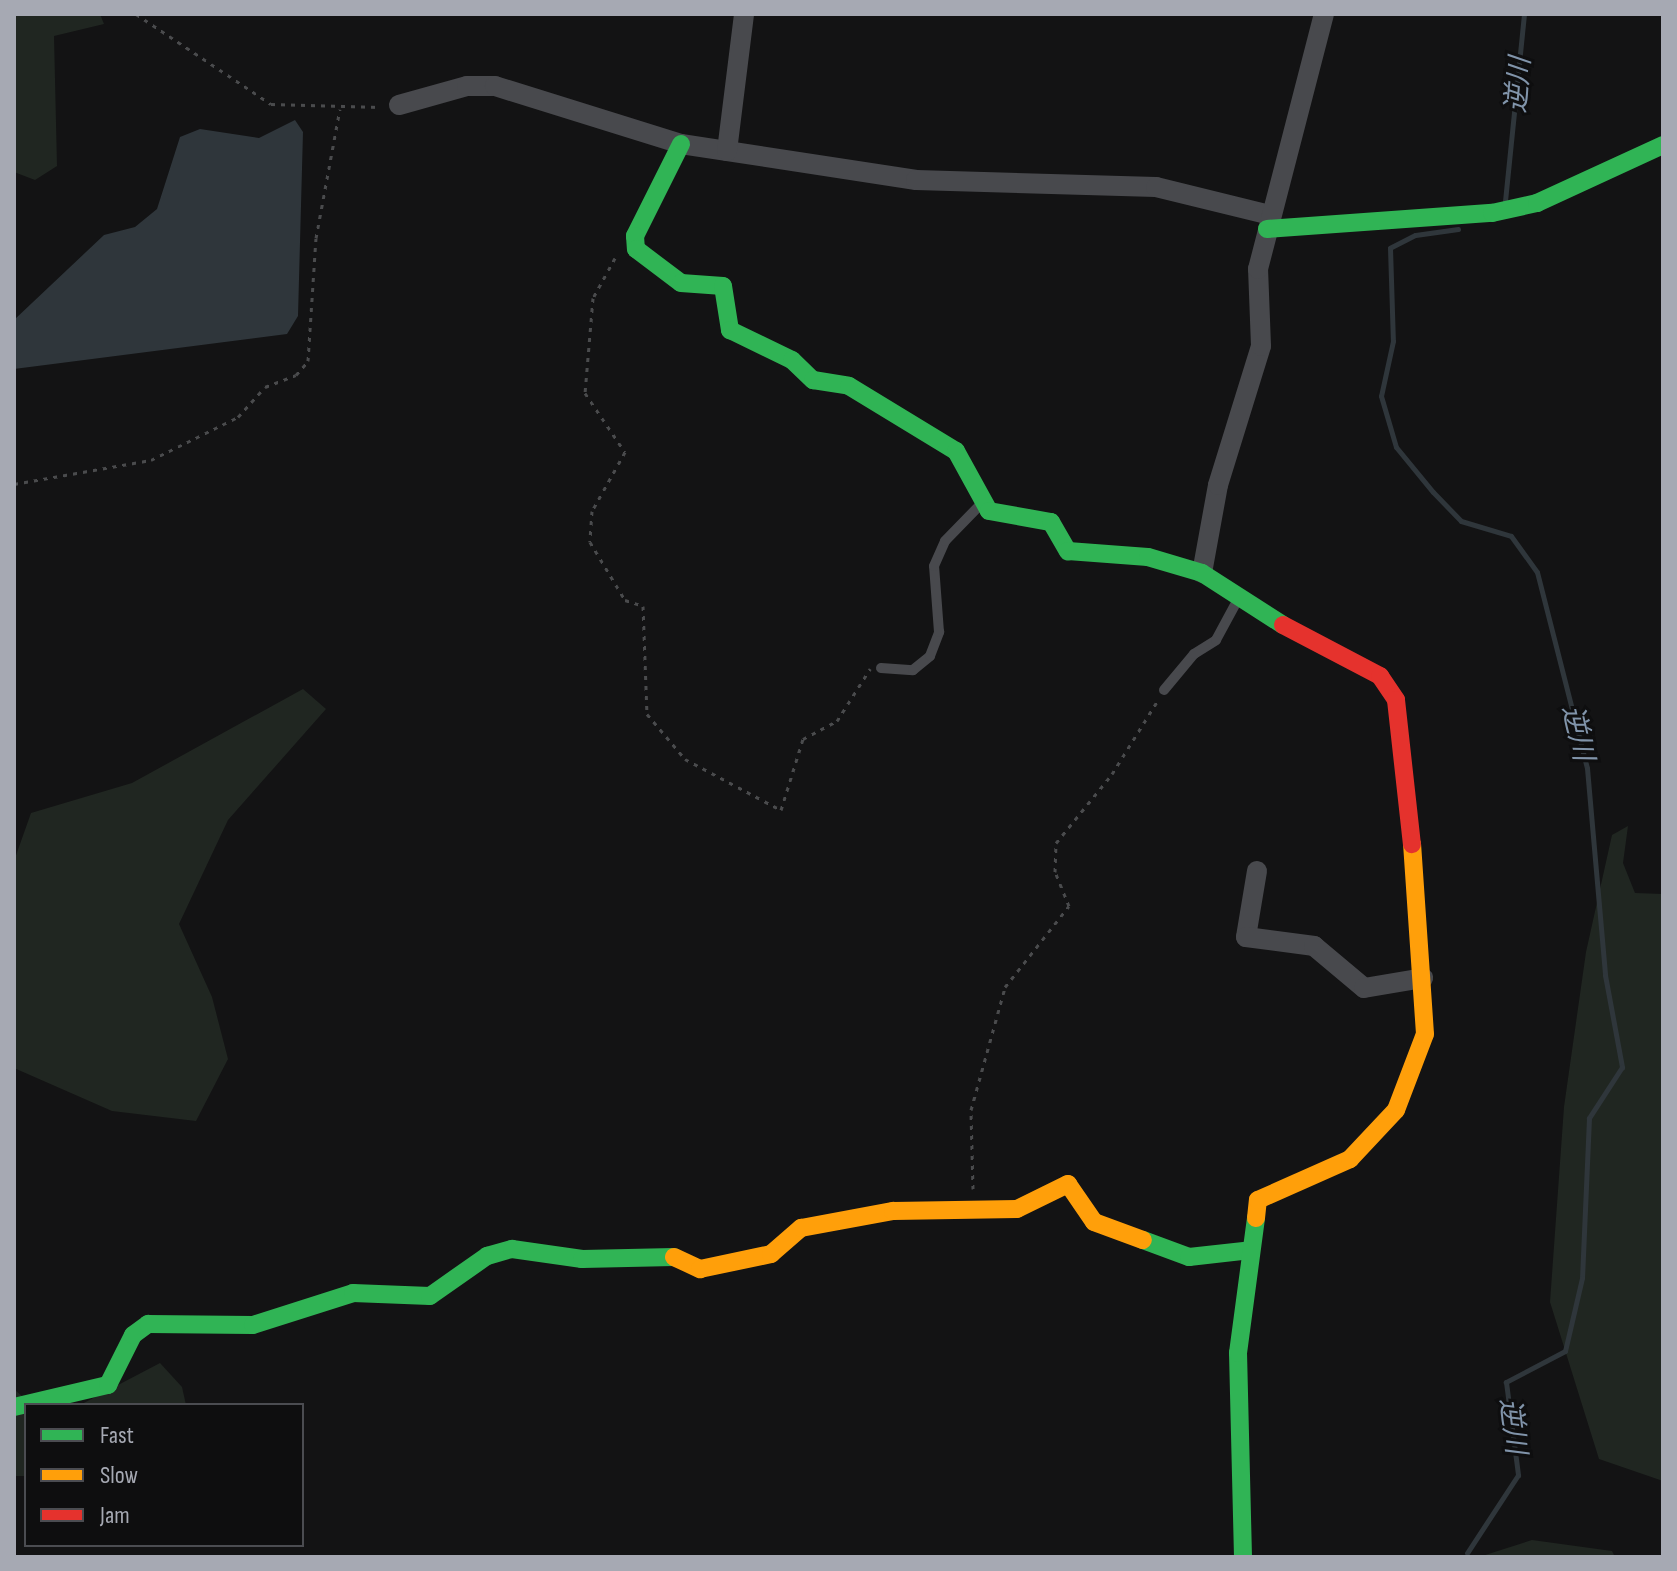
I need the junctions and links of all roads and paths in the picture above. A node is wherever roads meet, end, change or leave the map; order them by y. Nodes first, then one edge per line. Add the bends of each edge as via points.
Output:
1 (136, 14) edge
2 (744, 14) edge
3 (1324, 14) edge
4 (399, 105) joint
5 (340, 109) junction
6 (681, 144) junction
7 (1663, 145) edge
8 (727, 151) junction
9 (1268, 222) junction
10 (635, 236) junction
11 (14, 484) edge
12 (982, 503) junction
13 (1202, 573) junction
14 (1238, 598) junction
15 (881, 668) joint
16 (1164, 690) joint
17 (1257, 871) dead end
18 (1423, 978) junction
19 (975, 1212) junction
20 (1251, 1250) junction
21 (31, 1403) edge
22 (1243, 1557) edge

1 - 5 path via 271,104
2 - 8 street
3 - 9 street
4 - 5 path
4 - 6 street via 467,86 495,86
5 - 11 path via 302,368 265,387 238,417 151,460
6 - 8 street
6 - 10 street
7 - 9 street via 1537,203 1492,213
8 - 9 street via 916,180 1156,187
9 - 13 street via 1258,269 1261,346 1218,485
10 - 12 street via 636,249 681,283 723,286 730,330 792,360 813,380 849,386 956,451
10 - 15 path via 599,277 585,393 625,452 592,511 590,542 625,600 643,606 647,714 685,759 768,807 786,807 803,739 837,721 865,670
12 - 13 street via 989,511 1051,522 1068,551 1148,557
12 - 15 lane via 945,541 934,566 939,632 930,656 913,670
13 - 14 street
14 - 16 lane via 1216,640 1194,654
14 - 18 street via 1380,676 1396,700
16 - 19 path via 1112,774 1056,843 1055,872 1069,906 1018,965 1002,998 971,1110
17 - 18 street via 1246,937 1314,946 1364,988
18 - 20 street via 1425,1034 1396,1110 1350,1159 1265,1191
19 - 20 street via 1017,1209 1068,1184 1094,1222 1189,1257
19 - 21 street via 893,1211 801,1228 771,1254 700,1269 671,1256 582,1259 512,1249 487,1256 430,1296 353,1293 253,1325 148,1324 133,1335 108,1385
20 - 22 street via 1238,1353

